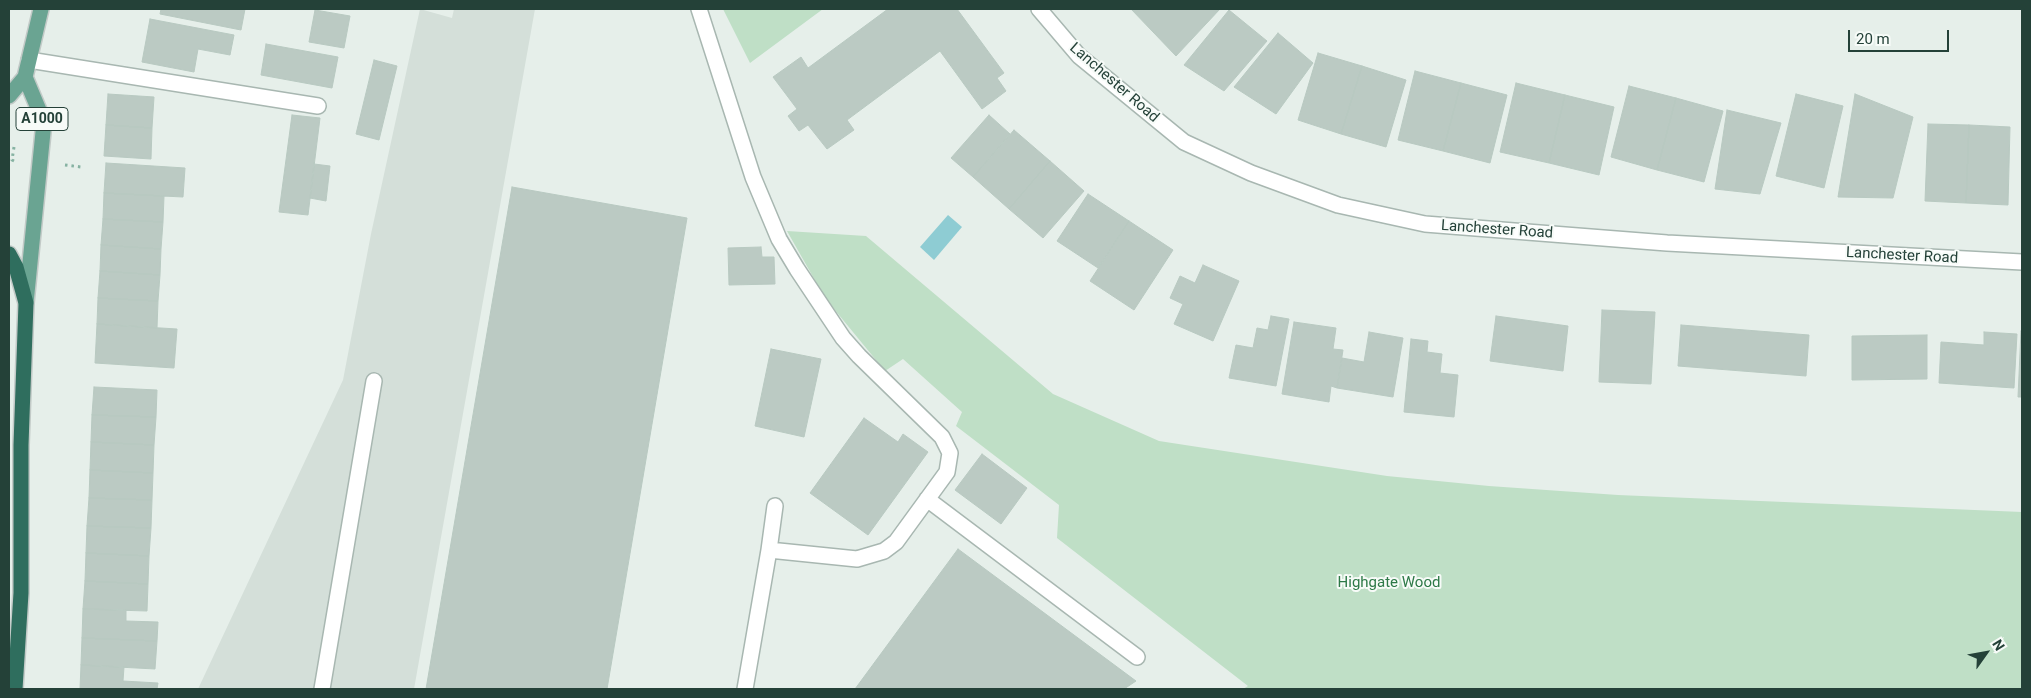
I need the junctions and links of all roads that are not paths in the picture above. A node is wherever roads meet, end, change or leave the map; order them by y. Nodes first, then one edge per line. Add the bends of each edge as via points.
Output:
1 (41, 9) edge
2 (699, 9) edge
3 (1039, 9) edge
4 (28, 60) junction
5 (25, 77) junction
6 (9, 96) edge
7 (318, 106) dead end
8 (9, 254) edge
9 (2022, 262) edge
10 (26, 303) junction
11 (374, 381) dead end
12 (15, 442) edge
13 (927, 499) junction
14 (775, 506) dead end
15 (768, 550) junction
16 (1137, 657) dead end
17 (12, 662) edge
18 (15, 689) edge
19 (322, 689) edge
20 (745, 689) edge

1 - 4 main road
2 - 13 street via 753,177 779,239 843,338 942,438 950,453 947,472
3 - 9 street, Lanchester Road via 1079,56 1184,142 1251,173 1338,204 1425,224 1667,243
4 - 5 main road
4 - 7 street
5 - 6 main road, A1000
5 - 10 main road, A1000 via 44,122
8 - 10 highway
10 - 12 highway
11 - 19 street
12 - 17 highway via 21,592
13 - 15 street via 896,542 870,556 857,559
13 - 16 street
14 - 15 street
15 - 20 street
17 - 18 highway

